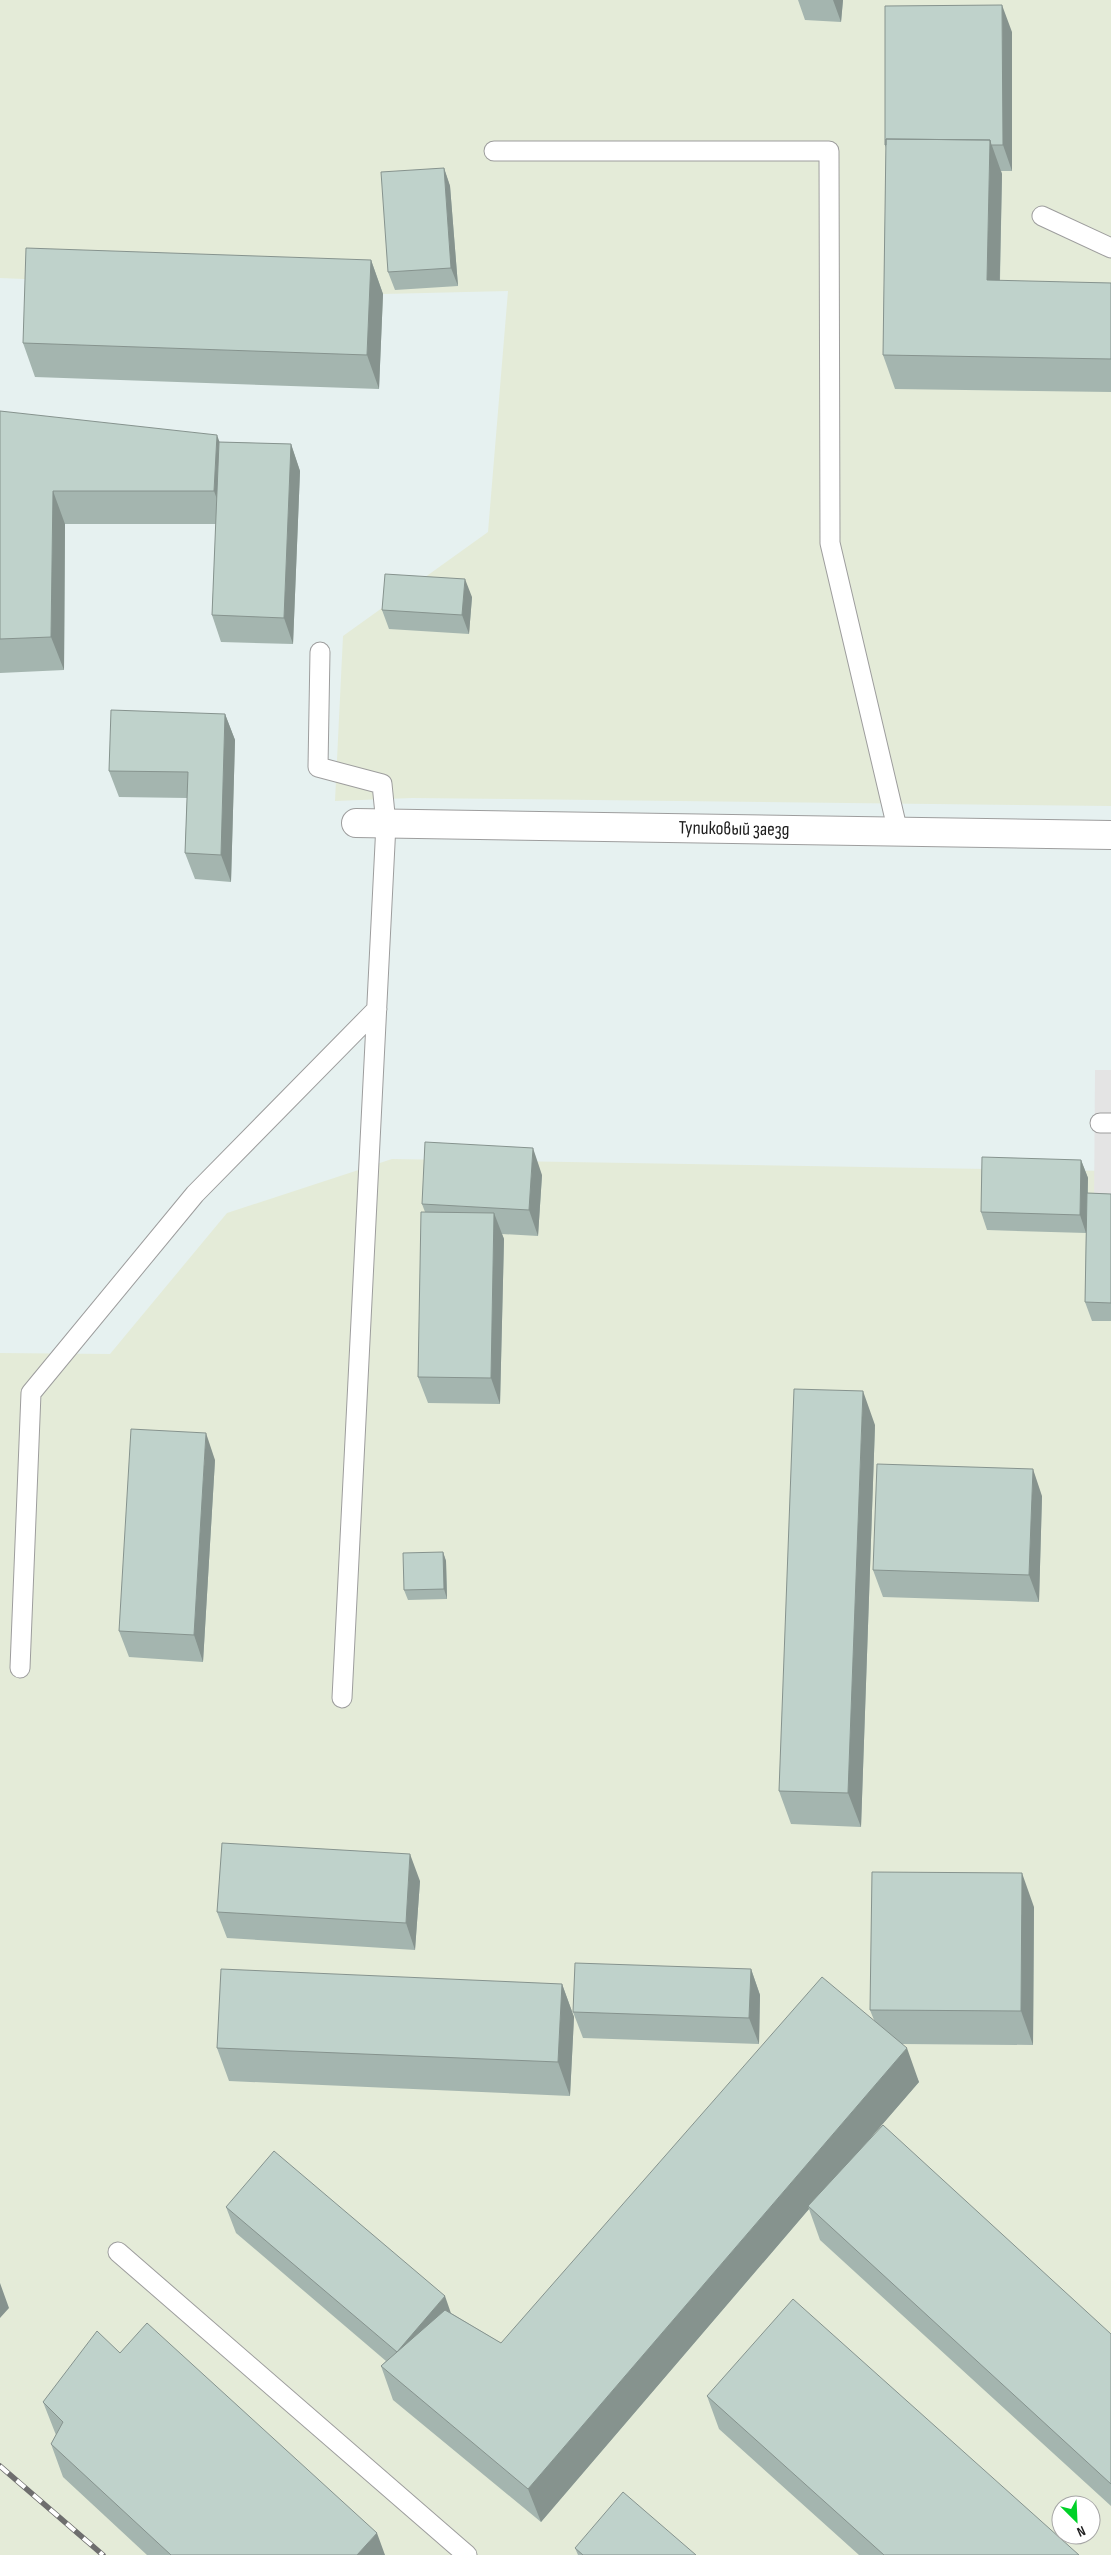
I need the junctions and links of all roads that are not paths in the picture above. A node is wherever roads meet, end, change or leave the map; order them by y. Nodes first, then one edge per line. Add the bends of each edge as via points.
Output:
1 (494, 151) dead end
2 (1042, 216) dead end
3 (1111, 248) edge
4 (320, 652) dead end
5 (356, 823) dead end
6 (386, 824) junction
7 (898, 832) junction
8 (1111, 835) edge
9 (377, 1009) junction
10 (20, 1668) dead end
11 (342, 1698) dead end
12 (118, 2252) dead end
13 (467, 2555) edge

1 - 7 lane via 829,151 830,543
2 - 3 lane
4 - 6 lane via 318,767 382,784
5 - 6 street, Тупиковый заезд
6 - 7 street, Тупиковый заезд
6 - 9 lane
7 - 8 street, Тупиковый заезд
9 - 10 lane via 194,1194 31,1393
9 - 11 lane
12 - 13 lane

